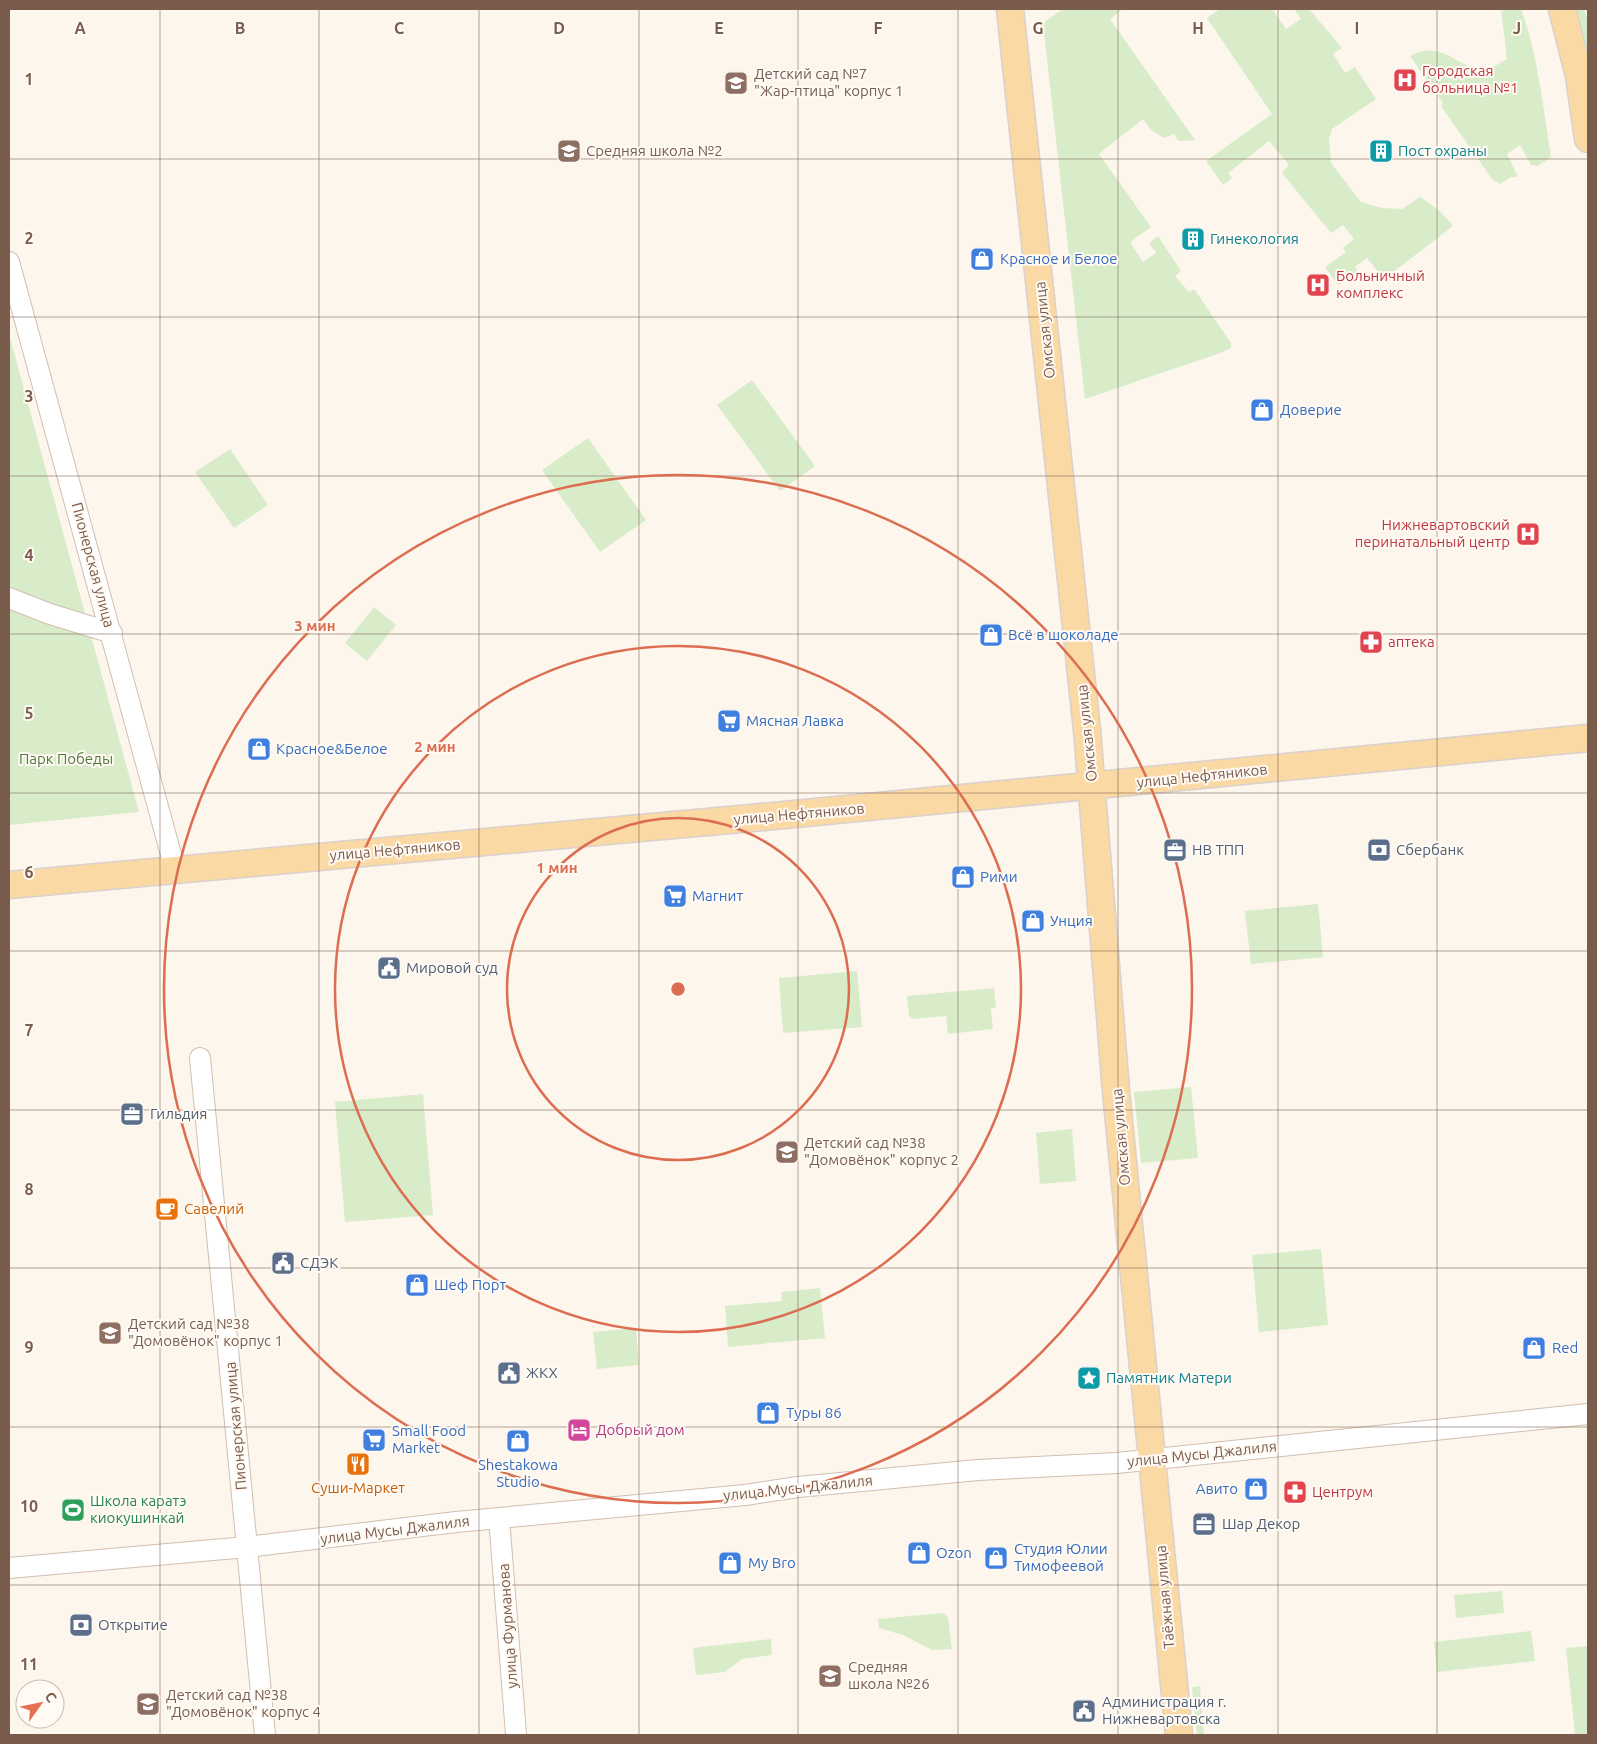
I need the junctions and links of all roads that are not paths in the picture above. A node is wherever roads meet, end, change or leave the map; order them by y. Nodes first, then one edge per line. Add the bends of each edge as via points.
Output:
1 (1010, 9) edge
2 (1562, 9) edge
3 (1588, 138) edge
4 (9, 262) edge
5 (9, 598) edge
6 (112, 633) junction
7 (1588, 738) edge
8 (1092, 786) junction
9 (176, 869) junction
10 (9, 885) edge
11 (200, 1058) dead end
12 (1588, 1414) edge
13 (1152, 1459) junction
14 (499, 1518) junction
15 (247, 1547) junction
16 (9, 1568) edge
17 (516, 1734) dead end
18 (265, 1735) edge
19 (1179, 1735) edge

1 - 8 main road, Омская улица
2 - 3 main road
4 - 6 street, Пионерская улица
5 - 6 street
6 - 9 street, Пионерская улица
7 - 8 main road, улица Нефтяников
8 - 9 main road, улица Нефтяников
8 - 13 main road, Омская улица via 1119,1120
9 - 10 main road, улица Нефтяников
11 - 15 street, Пионерская улица
12 - 13 street, улица Мусы Джалиля
13 - 14 street, улица Мусы Джалиля via 978,1470
13 - 19 main road, Таёжная улица
14 - 15 street, улица Мусы Джалиля
14 - 17 street, улица Фурманова
15 - 16 street, улица Мусы Джалиля
15 - 18 street, Пионерская улица

